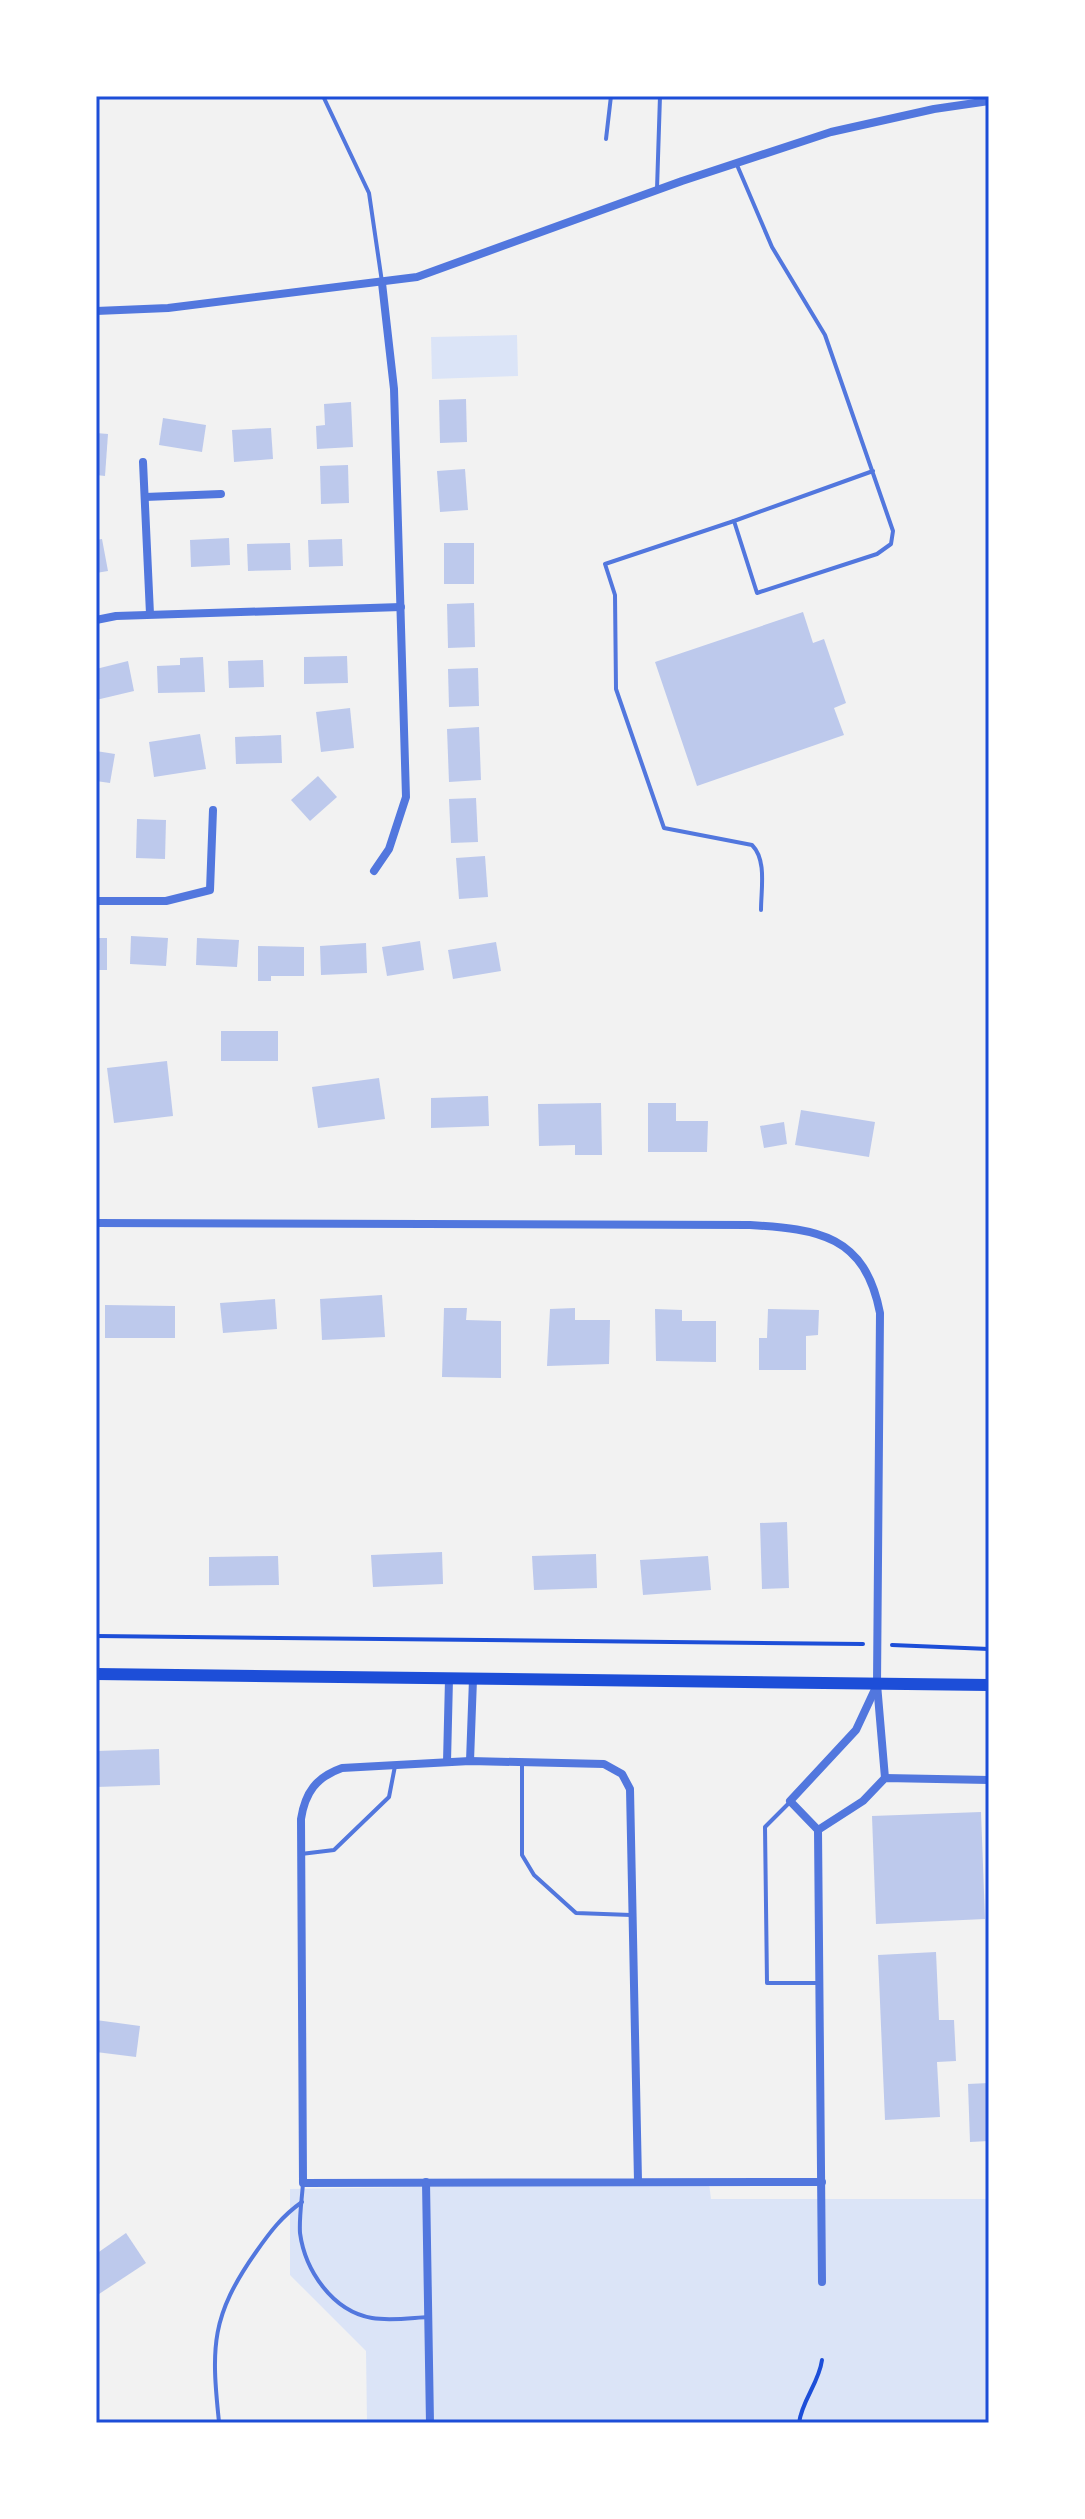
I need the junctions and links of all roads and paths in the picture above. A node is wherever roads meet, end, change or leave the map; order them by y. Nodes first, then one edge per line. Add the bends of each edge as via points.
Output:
1 (323, 96) edge
2 (611, 96) edge
3 (660, 96) edge
4 (989, 101) edge
5 (606, 139) dead end
6 (736, 163) junction
7 (657, 190) junction
8 (382, 283) junction
9 (96, 311) edge
10 (143, 462) dead end
11 (873, 471) junction
12 (221, 494) dead end
13 (145, 497) junction
14 (734, 521) junction
15 (401, 607) junction
16 (150, 614) junction
17 (96, 620) edge
18 (213, 810) dead end
19 (374, 871) dead end
20 (96, 901) edge
21 (761, 910) dead end
22 (96, 1223) edge
23 (96, 1636) edge
24 (865, 1644) dead end
25 (902, 1645) dead end
26 (989, 1649) edge
27 (96, 1674) edge
28 (449, 1679) junction
29 (473, 1679) junction
30 (877, 1684) junction
31 (989, 1685) edge
32 (470, 1761) junction
33 (447, 1762) junction
34 (395, 1764) junction
35 (522, 1764) junction
36 (885, 1778) junction
37 (989, 1780) edge
38 (790, 1801) junction
39 (818, 1830) junction
40 (301, 1854) junction
41 (633, 1915) junction
42 (819, 1983) junction
43 (638, 2181) junction
44 (426, 2182) junction
45 (822, 2182) junction
46 (303, 2183) junction
47 (302, 2202) junction
48 (822, 2282) dead end
49 (428, 2317) junction
50 (822, 2360) dead end
51 (219, 2422) edge
52 (430, 2423) edge
53 (799, 2423) edge

1 - 8 lane via 369,193
2 - 5 lane
3 - 7 lane
4 - 6 street via 845,128
6 - 7 street
6 - 11 lane via 772,247 825,335
7 - 8 street via 417,277
8 - 9 street via 168,308
8 - 15 street via 394,389
10 - 13 street
11 - 14 lane
11 - 14 lane via 893,531 891,544 877,554 757,593
12 - 13 street
13 - 16 street
14 - 21 lane via 605,564 616,606 616,689 664,828 752,845 761,863
15 - 16 street
15 - 19 street via 406,797 402,819
16 - 17 street
18 - 20 street via 210,890 166,901
22 - 30 street via 750,1225 805,1228 838,1242 869,1277 880,1313
23 - 24 path
25 - 26 path
27 - 28 main road
28 - 29 main road
28 - 33 street
29 - 30 main road
29 - 32 street
30 - 31 main road
30 - 36 street
30 - 38 street via 856,1730
32 - 33 street
32 - 35 street
33 - 34 street
34 - 40 lane via 389,1797 378,1808 334,1850
34 - 40 street via 342,1768 318,1781 304,1796
35 - 41 lane via 522,1855 534,1875 576,1913
35 - 41 street via 604,1764 622,1774 630,1789
36 - 37 street
36 - 39 street via 863,1801
38 - 39 street
38 - 42 lane via 765,1827 767,1983
39 - 42 street
40 - 46 street
41 - 43 street
42 - 45 street
43 - 44 street
43 - 45 street
44 - 46 street
44 - 49 street
45 - 48 street
46 - 47 lane
47 - 49 lane via 303,2248 327,2292 370,2318
47 - 51 lane via 281,2217 221,2309 213,2370
49 - 52 street
50 - 53 path

